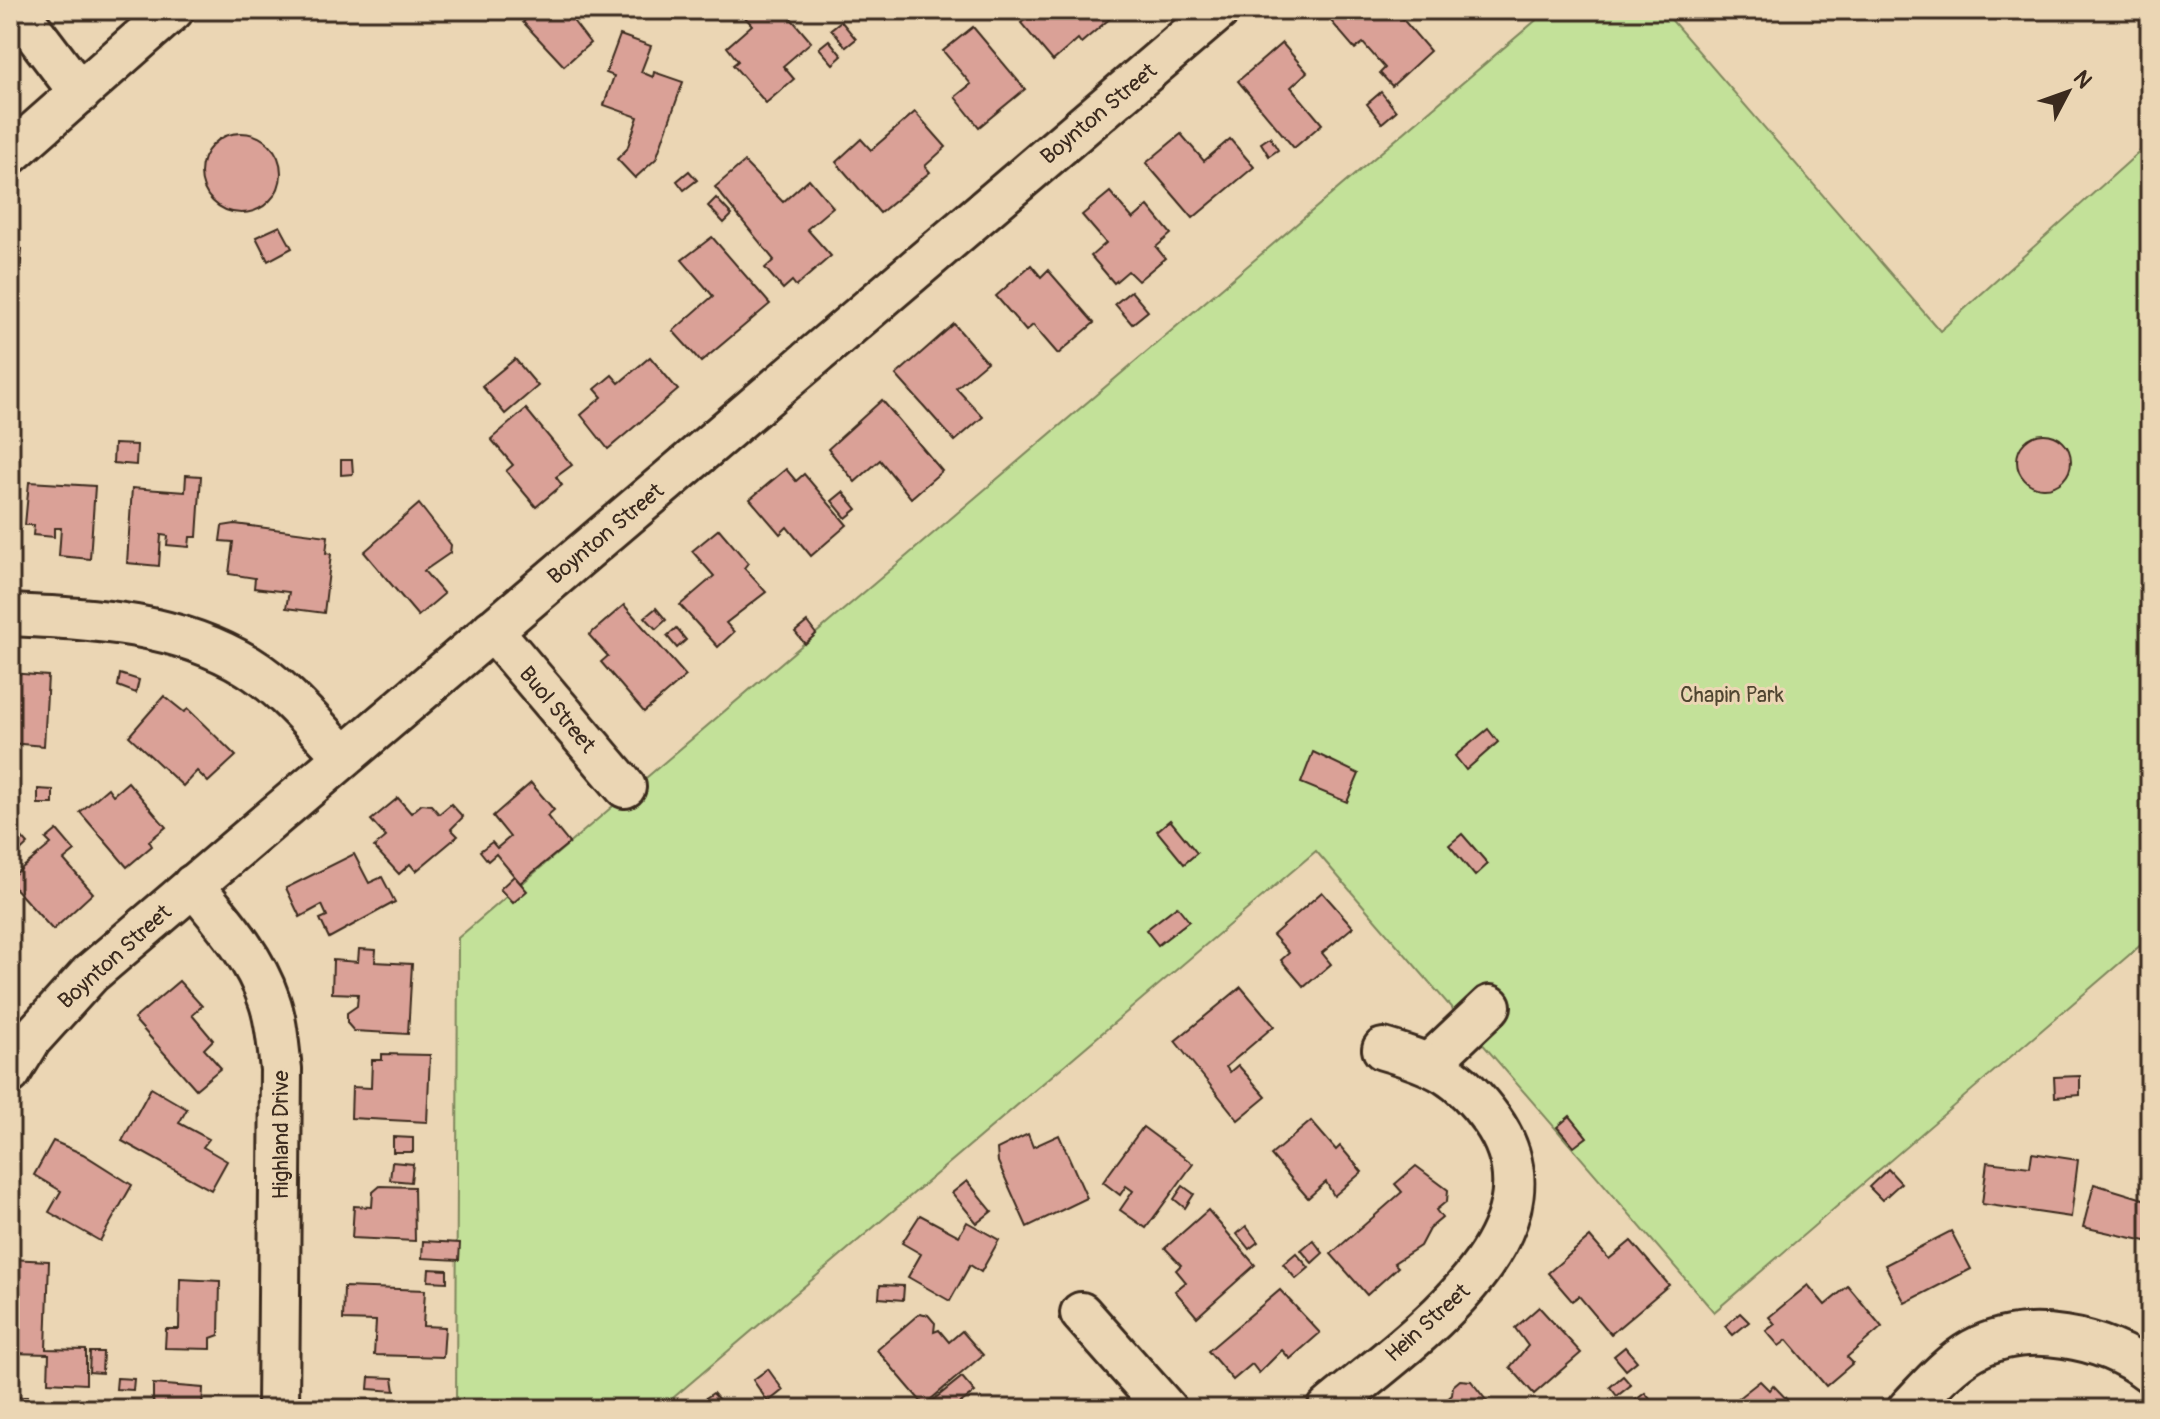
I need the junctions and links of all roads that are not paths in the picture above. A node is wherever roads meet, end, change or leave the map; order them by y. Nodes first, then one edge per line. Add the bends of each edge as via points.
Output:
1 (17, 10) edge
2 (173, 10) edge
3 (1219, 10) edge
4 (80, 93) junction
5 (10, 154) edge
6 (10, 615) edge
7 (492, 630) junction
8 (343, 755) junction
9 (625, 787) dead end
10 (193, 885) junction
11 (1490, 1006) dead end
12 (1383, 1049) dead end
13 (1430, 1063) junction
14 (10, 1073) edge
15 (1081, 1313) dead end
16 (2150, 1372) edge
17 (278, 1409) edge
18 (1166, 1409) edge
19 (1328, 1409) edge
20 (1908, 1409) edge

1 - 4 street
2 - 4 street
3 - 7 street, Boynton Street
4 - 5 street
6 - 8 street via 142,626 202,642 250,667
7 - 8 street, Boynton Street
7 - 9 street, Buol Street
8 - 10 street, Boynton Street
10 - 14 street, Boynton Street via 59,1004
10 - 17 street, Highland Drive via 250,962 275,1024 281,1069
11 - 13 street
12 - 13 street, Hein Street
13 - 19 street, Hein Street via 1461,1082 1502,1135 1513,1180 1509,1215 1491,1257 1461,1295
15 - 18 street
16 - 20 street via 2130,1357 2076,1338 2014,1337 1973,1350

